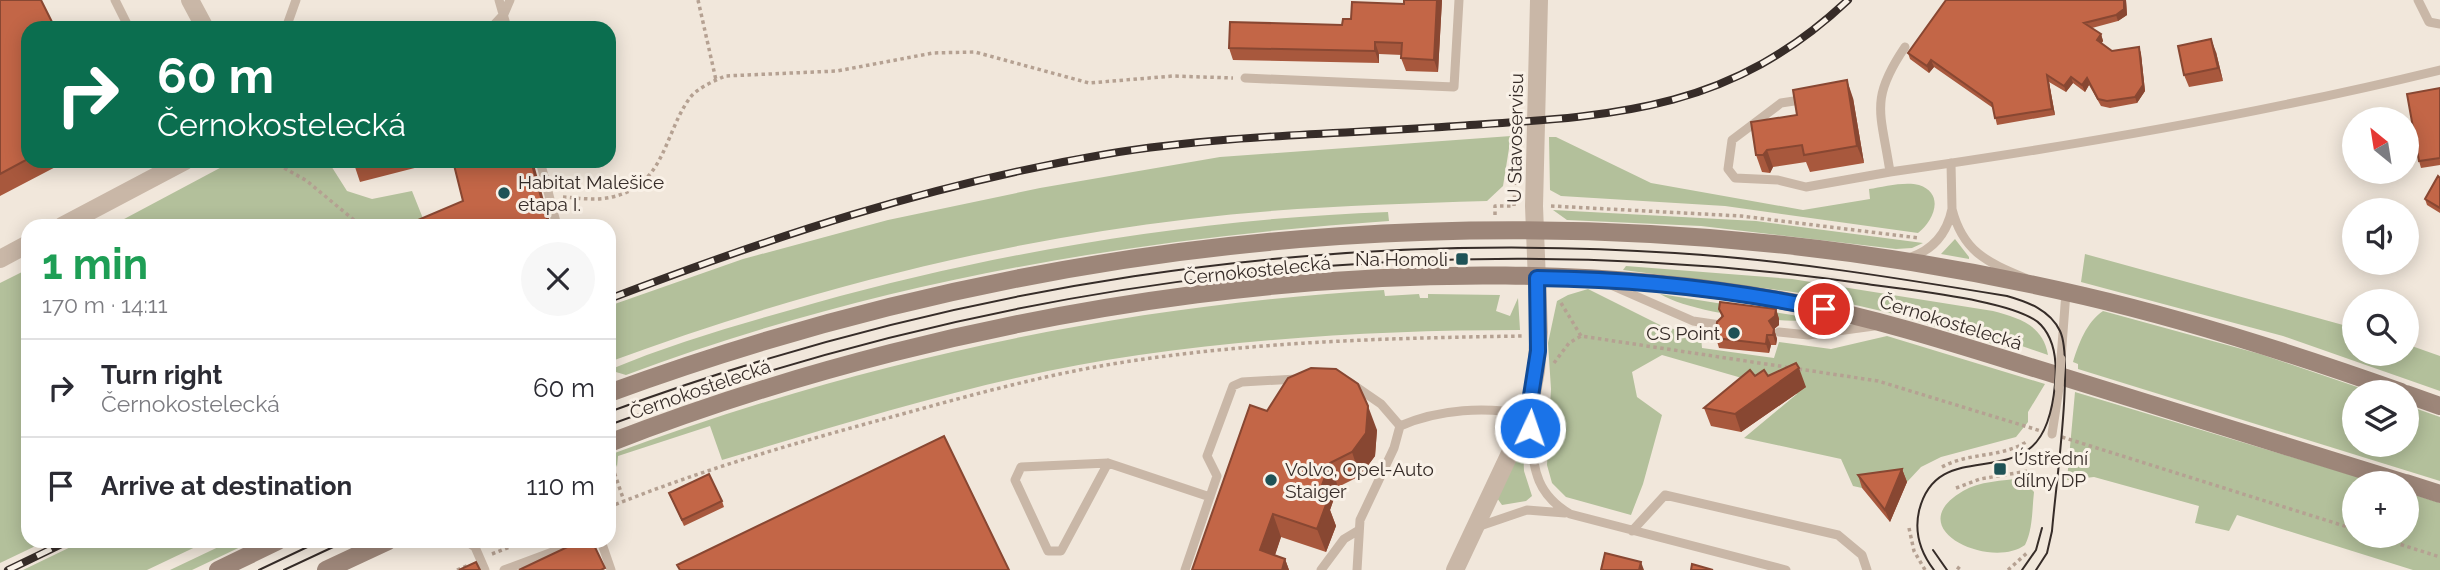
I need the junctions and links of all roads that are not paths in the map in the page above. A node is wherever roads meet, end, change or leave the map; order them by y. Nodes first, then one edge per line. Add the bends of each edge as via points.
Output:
1 (115, 0) edge
2 (190, 0) edge
3 (296, 0) edge
4 (499, 0) edge
5 (510, 0) edge
6 (1459, 0) edge
7 (1539, 0) edge
8 (2418, 0) edge
9 (504, 14) junction
10 (126, 21) edge
11 (201, 21) edge
12 (288, 21) edge
13 (498, 21) edge
14 (506, 21) edge
15 (2440, 24) edge
16 (1905, 47) dead end
17 (2440, 70) edge
18 (1245, 78) road end
19 (1817, 97) edge
20 (1951, 163) junction
21 (171, 168) edge
22 (542, 168) edge
23 (1890, 172) junction
24 (1952, 209) junction
25 (75, 219) edge
26 (555, 219) edge
27 (1535, 230) junction
28 (21, 248) edge
29 (0, 259) edge
30 (1894, 260) junction
31 (1537, 278) junction
32 (1595, 279) junction
33 (2059, 290) junction
34 (1889, 324) junction
35 (1720, 325) edge
36 (1779, 331) dead end
37 (1306, 378) edge
38 (2365, 380) edge
39 (1343, 381) edge
40 (616, 391) edge
41 (2419, 399) edge
42 (2440, 406) edge
43 (1528, 415) junction
44 (1400, 426) junction
45 (2052, 434) road end
46 (616, 441) edge
47 (1108, 463) junction
48 (2367, 471) edge
49 (2419, 487) edge
50 (2440, 494) edge
51 (1210, 497) junction
52 (1570, 514) junction
53 (1475, 527) junction
54 (1359, 530) junction
55 (1632, 531) junction
56 (264, 548) edge
57 (373, 548) edge
58 (475, 548) edge
59 (563, 548) edge
60 (603, 548) edge
61 (218, 570) edge
62 (326, 570) edge
63 (485, 570) edge
64 (504, 570) edge
65 (611, 570) edge
66 (1185, 570) edge
67 (1321, 570) edge
68 (1357, 570) edge
69 (1455, 570) edge
70 (1786, 570) edge
71 (1867, 570) edge

1 - 10 lane
2 - 11 street
3 - 12 lane
4 - 9 lane
5 - 9 lane
6 - 18 lane via 1454,87
7 - 27 street, U Stavoservisu
8 - 15 lane via 2429,22
9 - 13 lane
9 - 14 lane
16 - 23 lane via 1885,76 1879,99
17 - 20 lane via 2329,96
19 - 23 lane via 1781,103 1732,140 1728,169 1735,178 1806,187
20 - 23 lane
20 - 24 lane
21 - 25 street
22 - 26 lane
24 - 30 lane via 1947,229 1932,246 1915,256
24 - 33 lane via 1961,232 1980,257
27 - 30 main road, Černokostelecká via 1719,239
27 - 31 street, U Stavoservisu
27 - 40 main road, Černokostelecká via 1265,241 1050,271 814,325
28 - 29 street
30 - 33 main road, Černokostelecká
31 - 32 main road, Černokostelecká
31 - 43 street, U Stavoservisu via 1536,371
31 - 46 main road, Černokostelecká via 1318,284 1203,295 1050,319 841,367
32 - 34 main road, Černokostelecká via 1725,291
32 - 35 lane via 1693,321
33 - 38 main road, Černokostelecká via 2217,331
33 - 45 lane, bridge via 2061,359
34 - 36 lane via 1808,335
34 - 48 main road, Černokostelecká
37 - 51 lane via 1233,386 1207,456 1217,476
39 - 44 lane via 1356,384
41 - 42 main road
43 - 44 lane via 1481,409 1419,418
43 - 52 lane via 1539,485 1545,496
43 - 53 street, U Stavoservisu
44 - 54 lane via 1363,509
47 - 47 lane via 1021,467 1015,480 1048,551 1061,551
47 - 51 lane
49 - 50 main road, Černokostelecká
51 - 66 lane
52 - 53 lane via 1527,510
52 - 55 lane
53 - 69 street, U Stavoservisu
54 - 67 lane via 1344,539
54 - 68 lane
55 - 70 lane
55 - 71 lane via 1665,495 1838,535 1862,555
56 - 61 main road
57 - 62 main road
58 - 63 lane
59 - 64 lane
60 - 65 lane

